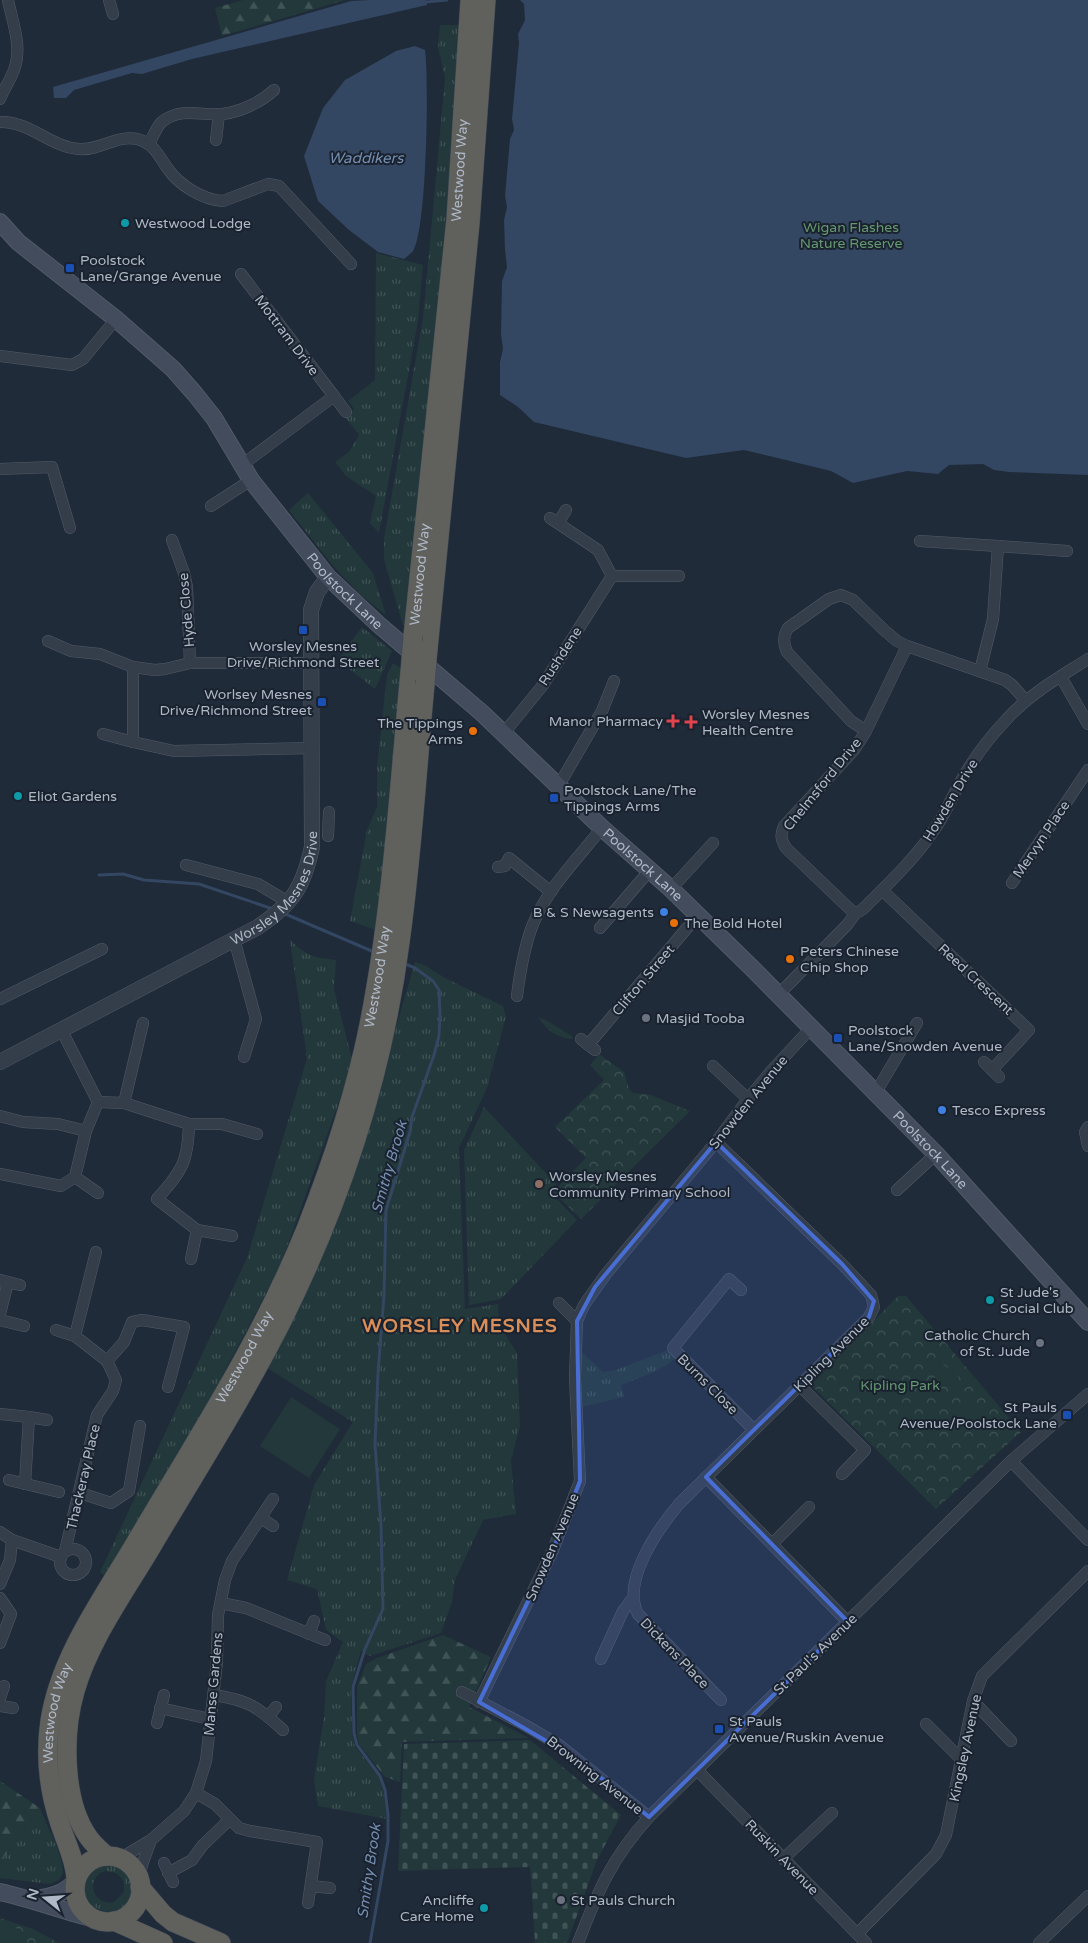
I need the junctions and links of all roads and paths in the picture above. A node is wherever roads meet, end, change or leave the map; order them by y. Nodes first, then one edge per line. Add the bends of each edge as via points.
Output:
1 (8, 0) edge
2 (110, 0) edge
3 (470, 0) edge
4 (486, 0) edge
5 (113, 14) dead end
6 (274, 90) dead end
7 (0, 99) edge
8 (219, 114) junction
9 (0, 122) edge
10 (216, 140) dead end
11 (149, 144) junction
12 (0, 222) edge
13 (351, 264) dead end
14 (241, 274) dead end
15 (116, 319) junction
16 (0, 356) edge
17 (334, 396) junction
18 (346, 412) dead end
19 (242, 465) junction
20 (0, 469) edge
21 (251, 480) junction
22 (211, 506) dead end
23 (566, 510) dead end
24 (70, 528) dead end
25 (172, 540) dead end
26 (920, 541) dead end
27 (998, 546) junction
28 (1067, 551) dead end
29 (612, 576) junction
30 (679, 576) dead end
31 (328, 577) junction
32 (48, 641) dead end
33 (907, 646) junction
34 (1088, 659) edge
35 (312, 662) junction
36 (190, 664) junction
37 (133, 667) junction
38 (980, 670) junction
39 (1061, 677) junction
40 (614, 681) dead end
41 (1026, 700) junction
42 (1088, 724) edge
43 (866, 731) junction
44 (504, 733) junction
45 (103, 734) dead end
46 (133, 742) junction
47 (312, 748) junction
48 (1088, 770) edge
49 (559, 785) junction
50 (312, 820) junction
51 (602, 828) junction
52 (328, 836) dead end
53 (713, 843) dead end
54 (186, 864) dead end
55 (498, 867) dead end
56 (650, 870) junction
57 (1012, 883) dead end
58 (671, 889) junction
59 (882, 890) junction
60 (551, 892) junction
61 (282, 909) junction
62 (856, 914) junction
63 (698, 915) junction
64 (600, 928) dead end
65 (234, 939) junction
66 (392, 940) junction
67 (102, 948) dead end
68 (386, 980) junction
69 (778, 994) junction
70 (517, 996) dead end
71 (0, 999) edge
72 (143, 1023) dead end
73 (916, 1023) dead end
74 (812, 1027) junction
75 (61, 1029) junction
76 (588, 1044) dead end
77 (244, 1057) dead end
78 (0, 1062) edge
79 (713, 1066) dead end
80 (991, 1070) dead end
81 (876, 1092) junction
82 (748, 1099) junction
83 (98, 1102) junction
84 (124, 1103) junction
85 (0, 1116) edge
86 (189, 1124) junction
87 (1088, 1127) edge
88 (86, 1130) junction
89 (257, 1134) dead end
90 (716, 1142) junction
91 (1088, 1146) edge
92 (936, 1154) junction
93 (0, 1174) edge
94 (75, 1177) junction
95 (897, 1190) dead end
96 (98, 1193) dead end
97 (197, 1230) junction
98 (232, 1236) dead end
99 (96, 1252) dead end
100 (191, 1260) dead end
101 (4, 1281) edge
102 (20, 1285) dead end
103 (741, 1290) dead end
104 (559, 1304) dead end
105 (0, 1314) edge
106 (0, 1320) edge
107 (577, 1321) junction
108 (1088, 1322) edge
109 (24, 1326) dead end
110 (56, 1330) dead end
111 (75, 1336) junction
112 (107, 1361) junction
113 (800, 1386) junction
114 (168, 1387) dead end
115 (1088, 1388) edge
116 (1084, 1397) edge
117 (0, 1414) edge
118 (29, 1417) junction
119 (47, 1420) dead end
120 (140, 1426) dead end
121 (754, 1430) junction
122 (1011, 1461) junction
123 (842, 1474) dead end
124 (706, 1477) junction
125 (9, 1480) dead end
126 (26, 1484) junction
127 (60, 1492) dead end
128 (80, 1493) junction
129 (274, 1499) dead end
130 (809, 1507) dead end
131 (261, 1518) junction
132 (273, 1526) dead end
133 (0, 1532) edge
134 (12, 1540) junction
135 (1088, 1540) edge
136 (772, 1544) junction
137 (1088, 1571) edge
138 (0, 1584) edge
139 (0, 1598) edge
140 (632, 1599) junction
141 (220, 1603) junction
142 (314, 1621) dead end
143 (848, 1622) junction
144 (309, 1634) junction
145 (325, 1640) dead end
146 (0, 1642) edge
147 (601, 1660) dead end
148 (4, 1686) dead end
149 (462, 1692) dead end
150 (164, 1695) dead end
151 (214, 1695) junction
152 (0, 1698) edge
153 (721, 1700) dead end
154 (973, 1701) junction
155 (479, 1702) junction
156 (0, 1706) edge
157 (276, 1706) dead end
158 (13, 1708) dead end
159 (160, 1708) junction
160 (268, 1716) junction
161 (210, 1719) junction
162 (157, 1723) dead end
163 (926, 1724) dead end
164 (283, 1730) dead end
165 (1011, 1742) dead end
166 (962, 1760) junction
167 (697, 1770) junction
168 (196, 1793) junction
169 (832, 1812) dead end
170 (649, 1817) junction
171 (230, 1820) junction
172 (151, 1840) junction
173 (114, 1857) junction
174 (783, 1859) junction
175 (168, 1873) dead end
176 (76, 1880) junction
177 (140, 1883) junction
178 (310, 1886) junction
179 (330, 1888) dead end
180 (0, 1892) edge
181 (1088, 1896) edge
182 (32, 1899) junction
183 (308, 1903) dead end
184 (95, 1919) junction
185 (114, 1921) junction
186 (857, 1934) junction
187 (162, 1943) edge
188 (221, 1943) edge
189 (578, 1943) edge
190 (866, 1943) edge
191 (1039, 1943) edge

1 - 7 street via 18,58
2 - 5 street
3 - 66 highway, Westwood Way, bridge via 456,219 410,672
4 - 66 highway, Westwood Way, bridge via 470,223 425,684
6 - 8 street via 265,102
8 - 10 street
8 - 11 street via 180,113 161,122
9 - 11 street via 20,124 54,142 81,150 129,138
11 - 13 street via 175,178 215,200 223,201 268,184 279,186
12 - 15 main road, Poolstock Lane via 44,264
14 - 17 street, Mottram Drive
15 - 16 street via 83,359 72,365
15 - 19 main road, Poolstock Lane via 173,369 195,394 214,418
17 - 18 street, Mottram Drive
17 - 19 street
19 - 21 main road, Poolstock Lane
20 - 24 street via 52,467
21 - 22 street
21 - 31 main road, Poolstock Lane
23 - 29 street via 554,520 598,550
25 - 36 street, Hyde Close via 174,559 186,587
26 - 27 street
27 - 28 street
27 - 38 street via 993,619
29 - 30 street
29 - 44 street, Rushdene via 543,684
31 - 35 street, Worsley Mesnes Drive via 311,610
31 - 44 main road, Poolstock Lane
32 - 37 street via 64,649 100,654
33 - 38 street
33 - 43 street, Chelmsford Drive
33 - 43 street via 884,630 854,600 841,595 829,598 785,633 787,652 851,721
34 - 39 street, Howden Drive
35 - 36 street
35 - 47 street, Worsley Mesnes Drive
36 - 37 street via 165,669
37 - 46 street
38 - 41 street via 1005,680
39 - 41 street, Howden Drive
39 - 42 street
40 - 49 street via 602,711
41 - 59 street, Howden Drive via 978,753 937,826
43 - 62 street, Chelmsford Drive via 854,750 784,826 781,837 786,848
44 - 49 main road, Poolstock Lane
45 - 46 street
46 - 47 street via 174,750
47 - 50 street, Worsley Mesnes Drive
48 - 57 street, Mervyn Place
49 - 51 main road, Poolstock Lane
50 - 52 street via 329,815
50 - 61 street, Worsley Mesnes Drive via 312,847 307,870 296,892
51 - 56 main road, Poolstock Lane
51 - 60 street
53 - 58 street
54 - 61 street via 258,884
55 - 60 street via 505,866 509,853
56 - 58 main road, Poolstock Lane
56 - 64 street
58 - 63 main road, Poolstock Lane
59 - 62 street, Howden Drive
59 - 80 street, Reed Crescent via 1029,1030
60 - 70 street via 534,923 520,971
61 - 65 street, Worsley Mesnes Drive
62 - 69 street, Howden Drive
63 - 69 main road, Poolstock Lane
63 - 76 street, Clifton Street
65 - 75 street, Worsley Mesnes Drive
65 - 77 street via 256,1019
66 - 68 highway, Westwood Way
67 - 71 street
68 - 173 highway, Westwood Way via 384,1033 360,1128 311,1260 259,1365 114,1609 76,1686 67,1744 75,1807 88,1838
68 - 176 highway, Westwood Way via 368,1029 342,1131 285,1279 221,1398 83,1632 59,1686 50,1722 49,1778 60,1825 75,1864
69 - 74 main road, Poolstock Lane
72 - 84 street
73 - 81 street
74 - 81 main road, Poolstock Lane
74 - 82 street, Snowden Avenue
75 - 78 street, Worsley Mesnes Drive
75 - 83 street
79 - 82 street
81 - 92 main road, Poolstock Lane
82 - 90 street, Snowden Avenue
83 - 84 street
83 - 88 street
84 - 86 street
85 - 88 street
86 - 89 street via 222,1124
86 - 97 street via 188,1148 180,1172 158,1199
87 - 91 street via 1085,1132
88 - 94 street
90 - 107 street, Snowden Avenue via 595,1287
90 - 113 street, Kipling Avenue via 842,1264 874,1301 869,1317
92 - 95 street
92 - 108 main road, Poolstock Lane
93 - 94 street via 61,1186
94 - 96 street
97 - 98 street
97 - 100 street
99 - 111 street
101 - 102 street
101 - 105 street
103 - 121 street, Burns Close via 729,1279 672,1348
104 - 107 street
106 - 109 street
107 - 155 street, Snowden Avenue via 575,1378 580,1481 553,1550
110 - 111 street
111 - 112 street
112 - 114 street via 124,1342 132,1322 142,1320 184,1327
112 - 128 street, Thackeray Place via 116,1380 113,1391 97,1415
113 - 121 street, Kipling Avenue
113 - 123 street via 864,1450
115 - 116 street, St Paul's Avenue
116 - 122 street, St Paul's Avenue
117 - 118 street
118 - 119 street
118 - 126 street
120 - 128 street via 129,1491 111,1503
121 - 124 street, Kipling Avenue
122 - 135 street
122 - 143 street, St Paul's Avenue
124 - 136 street
124 - 140 street via 657,1533 635,1578
125 - 126 street
126 - 127 street
128 - 134 street, Thackeray Place via 63,1554
129 - 131 street, Manse Gardens
130 - 136 street
131 - 132 street
131 - 141 street, Manse Gardens via 228,1570
133 - 134 street
134 - 138 street via 10,1560
136 - 143 street
137 - 154 street, Kingsley Avenue via 982,1676
139 - 146 street via 11,1614
140 - 147 street via 623,1611
140 - 153 street, Dickens Place via 638,1614
141 - 144 street via 246,1608
141 - 151 street, Manse Gardens
142 - 144 street
143 - 167 street, St Paul's Avenue
144 - 145 street
148 - 152 street
149 - 155 street, Browning Avenue
150 - 159 street
151 - 160 street via 246,1702
151 - 161 street, Manse Gardens
154 - 165 street
154 - 166 street, Kingsley Avenue
155 - 170 street, Browning Avenue via 560,1745
156 - 158 street
157 - 160 street
159 - 161 street
159 - 162 street
160 - 164 street
161 - 168 street, Manse Gardens via 206,1761
163 - 166 street
166 - 186 street, Kingsley Avenue via 946,1836 936,1854
167 - 170 street, St Paul's Avenue
167 - 174 street, Ruskin Avenue
168 - 171 street via 215,1804
168 - 172 street, Manse Gardens via 184,1811
169 - 174 street
170 - 189 street, St Paul's Avenue via 609,1869
171 - 175 street via 192,1860
171 - 178 street via 250,1831 317,1842
172 - 173 street, Manse Gardens
172 - 177 street, Manse Gardens via 142,1865
173 - 176 highway via 88,1862
173 - 177 highway via 132,1867
174 - 186 street, Ruskin Avenue
176 - 182 main road via 57,1895
176 - 184 highway via 77,1900 81,1908
177 - 185 highway via 140,1896 131,1912
177 - 188 highway via 173,1922
178 - 179 street
178 - 183 street
180 - 182 main road
181 - 191 street
182 - 184 main road
184 - 185 highway
185 - 187 highway
186 - 190 street, Ruskin Avenue

